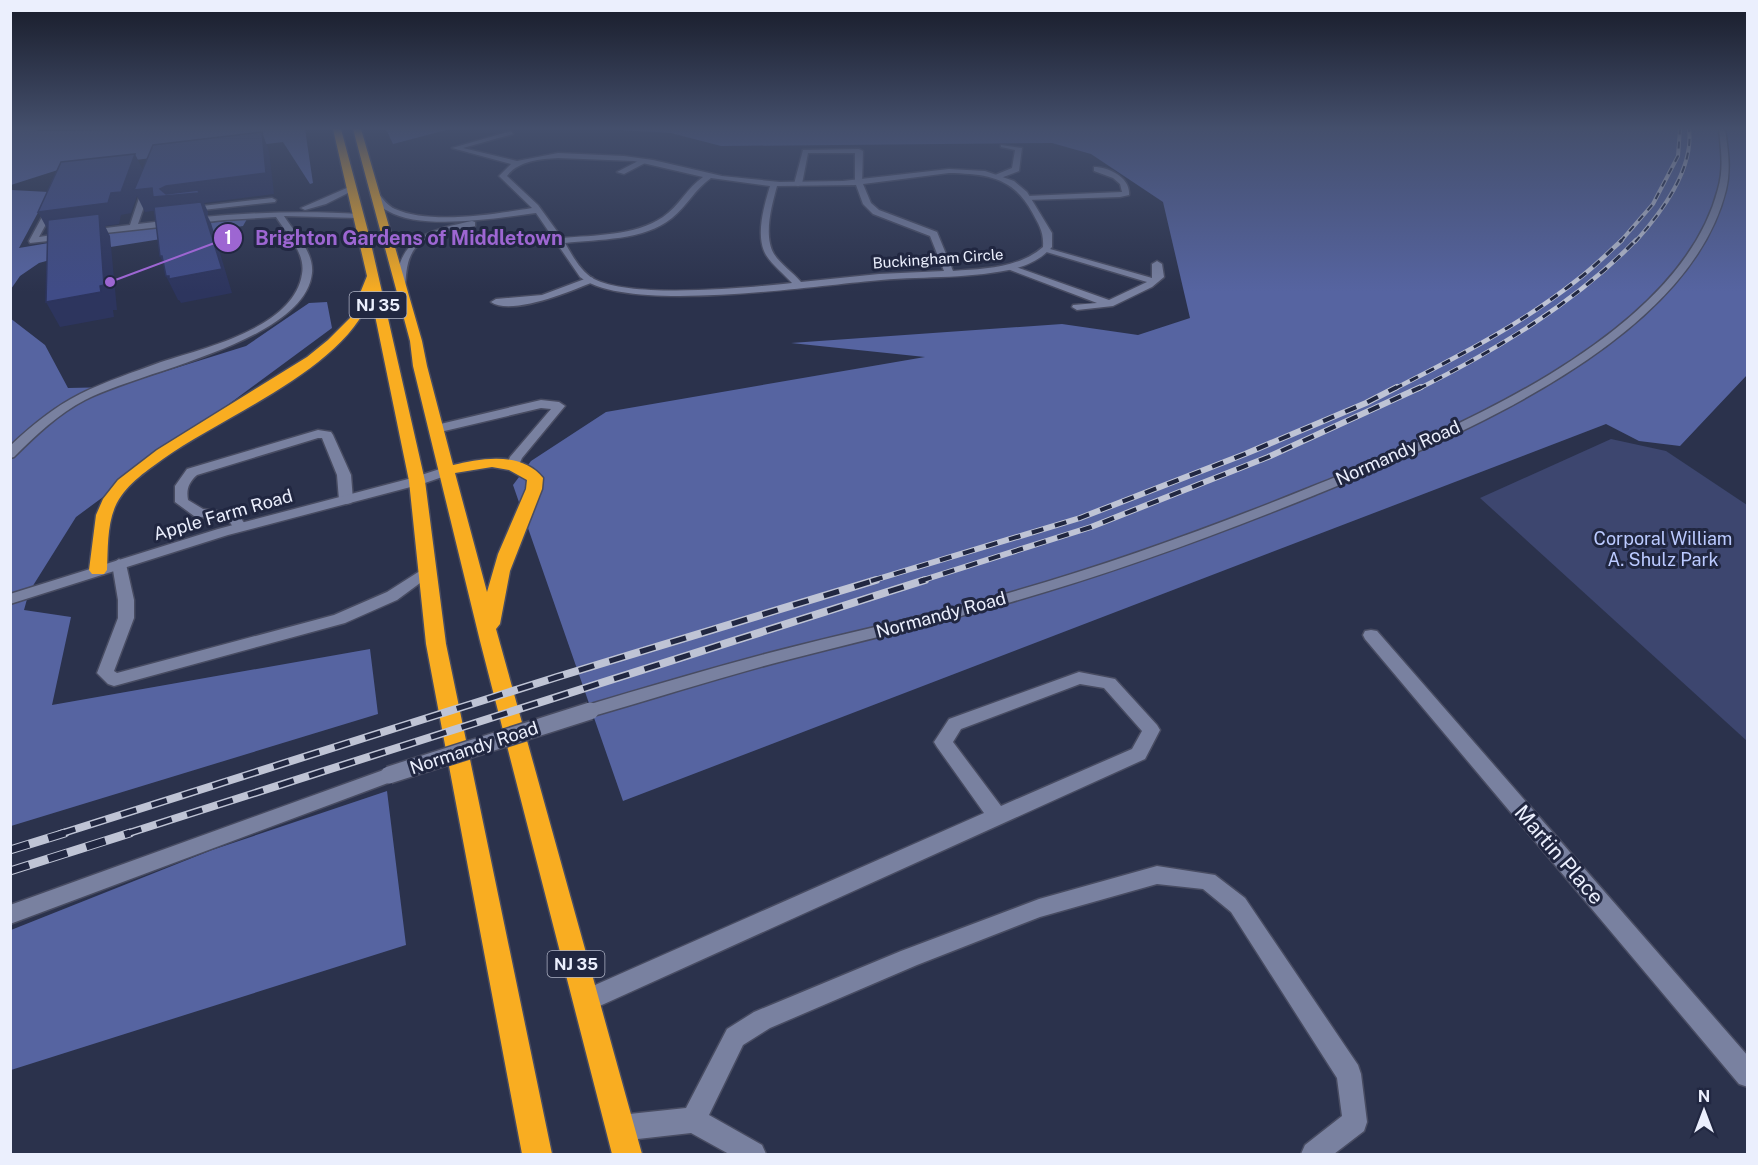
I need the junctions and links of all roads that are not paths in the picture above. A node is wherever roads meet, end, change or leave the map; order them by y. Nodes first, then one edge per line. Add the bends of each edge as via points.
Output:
1 (148, 183) edge
2 (351, 183) edge
3 (372, 183) edge
4 (511, 183) edge
5 (698, 183) edge
6 (769, 183) edge
7 (817, 183) edge
8 (859, 183) edge
9 (1011, 183) edge
10 (1123, 183) edge
11 (1724, 183) edge
12 (774, 184) junction
13 (798, 184) joint
14 (352, 189) junction
15 (375, 195) junction
16 (1027, 198) junction
17 (56, 199) edge
18 (272, 200) dead end
19 (238, 204) junction
20 (538, 210) junction
21 (176, 212) edge
22 (508, 214) junction
23 (279, 215) junction
24 (359, 216) junction
25 (234, 218) junction
26 (133, 228) junction
27 (561, 241) junction
28 (1046, 249) junction
29 (1157, 264) dead end
30 (1010, 268) junction
31 (950, 274) junction
32 (372, 277) junction
33 (590, 280) junction
34 (1154, 281) junction
35 (799, 286) junction
36 (400, 288) junction
37 (496, 302) dead end
38 (1110, 304) junction
39 (1077, 307) dead end
40 (436, 429) junction
41 (10, 454) edge
42 (513, 464) junction
43 (446, 471) junction
44 (417, 481) junction
45 (346, 500) junction
46 (240, 527) junction
47 (119, 564) junction
48 (98, 570) junction
49 (428, 572) junction
50 (10, 599) edge
51 (1371, 635) dead end
52 (490, 640) junction
53 (997, 816) junction
54 (10, 915) edge
55 (585, 1001) junction
56 (1748, 1075) edge
57 (693, 1120) junction
58 (620, 1128) junction
59 (537, 1155) edge
60 (627, 1155) edge
61 (753, 1155) edge
62 (1314, 1155) edge

1 - 26 street
2 - 14 highway, NJ 35
3 - 15 highway, NJ 35
4 - 20 street
5 - 27 street via 675,211 660,222 632,231
6 - 12 street
7 - 13 street
8 - 31 street via 867,204 876,212 934,234
9 - 16 street
10 - 16 street via 1127,189 1120,195
11 - 54 street, Normandy Road, bridge via 1701,241 1648,305 1613,337 1531,389 1409,451 1258,514 1106,568 963,611 764,660 590,711 389,775
12 - 13 street
12 - 35 street via 767,216 768,251
14 - 23 street
14 - 24 highway, NJ 35
15 - 22 street via 390,210 413,216
15 - 36 highway, NJ 35
16 - 28 street via 1048,233
17 - 26 street via 33,241
18 - 19 street
19 - 21 street
19 - 25 street
20 - 22 street
20 - 27 street
22 - 36 street via 422,240 406,256
23 - 24 street
23 - 25 street
23 - 41 street via 307,262 304,288 285,313 221,346 83,397 42,423
24 - 32 highway, NJ 35
25 - 26 street
27 - 33 street via 574,267
28 - 30 street, Buckingham Circle
28 - 34 street
29 - 34 street via 1160,277
30 - 31 street, Buckingham Circle
30 - 38 street
31 - 35 street, Buckingham Circle
32 - 44 highway, NJ 35
32 - 48 highway via 352,323 322,351 180,440 123,484 110,500 104,518
33 - 35 street, Buckingham Circle via 624,290 663,292 737,292
33 - 37 street via 530,302
34 - 38 street
36 - 40 highway, NJ 35
38 - 39 street
40 - 42 street via 541,404 559,406
40 - 43 highway, NJ 35
42 - 43 highway via 476,464
42 - 52 highway via 535,478 534,489 493,594
43 - 44 street, Apple Farm Road
43 - 52 highway, NJ 35
44 - 45 street, Apple Farm Road
44 - 49 highway, NJ 35
45 - 46 street, Apple Farm Road
45 - 46 street via 344,475 327,435 301,438 192,472 184,479 179,492 182,502 199,513 233,517
46 - 47 street, Apple Farm Road
47 - 48 street, Apple Farm Road
47 - 49 street via 126,618 105,674 114,680 339,619 392,596
48 - 50 street, Apple Farm Road
49 - 59 highway, NJ 35 via 436,644
51 - 56 street, Martin Place
52 - 55 highway, NJ 35
53 - 53 street via 1139,754 1151,730 1109,683 1078,678 955,724 944,742
53 - 55 street
55 - 58 highway, NJ 35
57 - 58 street
57 - 61 street
57 - 62 street via 735,1037 762,1020 1039,909 1157,875 1208,881 1238,905 1349,1074 1355,1122
58 - 60 highway, NJ 35

